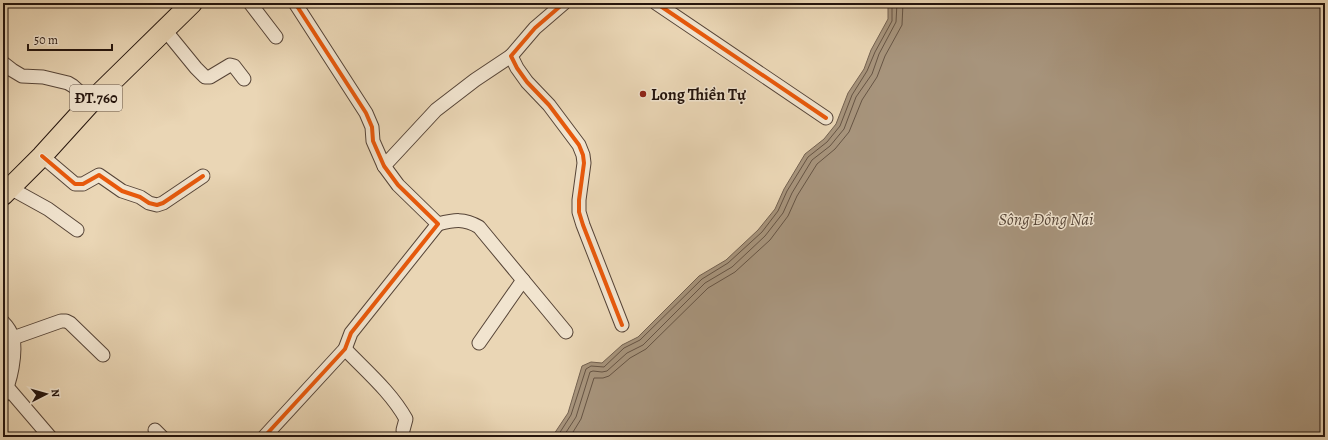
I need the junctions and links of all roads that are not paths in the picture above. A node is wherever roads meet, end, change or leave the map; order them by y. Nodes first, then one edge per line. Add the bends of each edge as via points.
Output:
1 (192, 3) edge
2 (250, 3) edge
3 (294, 3) edge
4 (564, 3) edge
5 (656, 3) edge
6 (165, 30) junction
7 (276, 37) dead end
8 (511, 56) junction
9 (3, 63) edge
10 (244, 79) dead end
11 (92, 102) junction
12 (826, 118) dead end
13 (42, 156) junction
14 (384, 166) junction
15 (203, 176) dead end
16 (6, 191) edge
17 (438, 224) junction
18 (77, 230) dead end
19 (523, 280) junction
20 (3, 322) edge
21 (622, 325) dead end
22 (566, 332) dead end
23 (13, 338) junction
24 (479, 342) dead end
25 (344, 349) junction
26 (103, 356) dead end
27 (5, 392) edge
28 (403, 430) dead end
29 (50, 437) edge
30 (264, 437) edge

1 - 6 main road, ĐT.760
2 - 7 street
3 - 14 street via 366,113 372,127 373,141
4 - 8 street via 535,28
5 - 12 street
6 - 10 street via 205,77 210,77 230,65 234,66
6 - 11 main road, ĐT.760
8 - 14 street via 436,110
8 - 21 street via 523,77 549,106 583,154 580,212
9 - 11 street via 22,76 43,77 68,83
11 - 13 main road, ĐT.760
13 - 15 street via 75,184 83,184 99,175 122,191 153,204 163,203
13 - 16 main road, ĐT.760
14 - 17 street via 398,184
16 - 18 street via 48,209
17 - 19 street via 461,220 479,227
17 - 25 street via 351,333
19 - 22 street
19 - 24 street
20 - 23 street
23 - 26 street via 66,321
23 - 27 street via 12,368
25 - 28 street via 400,409 406,419
25 - 30 street
27 - 29 street

